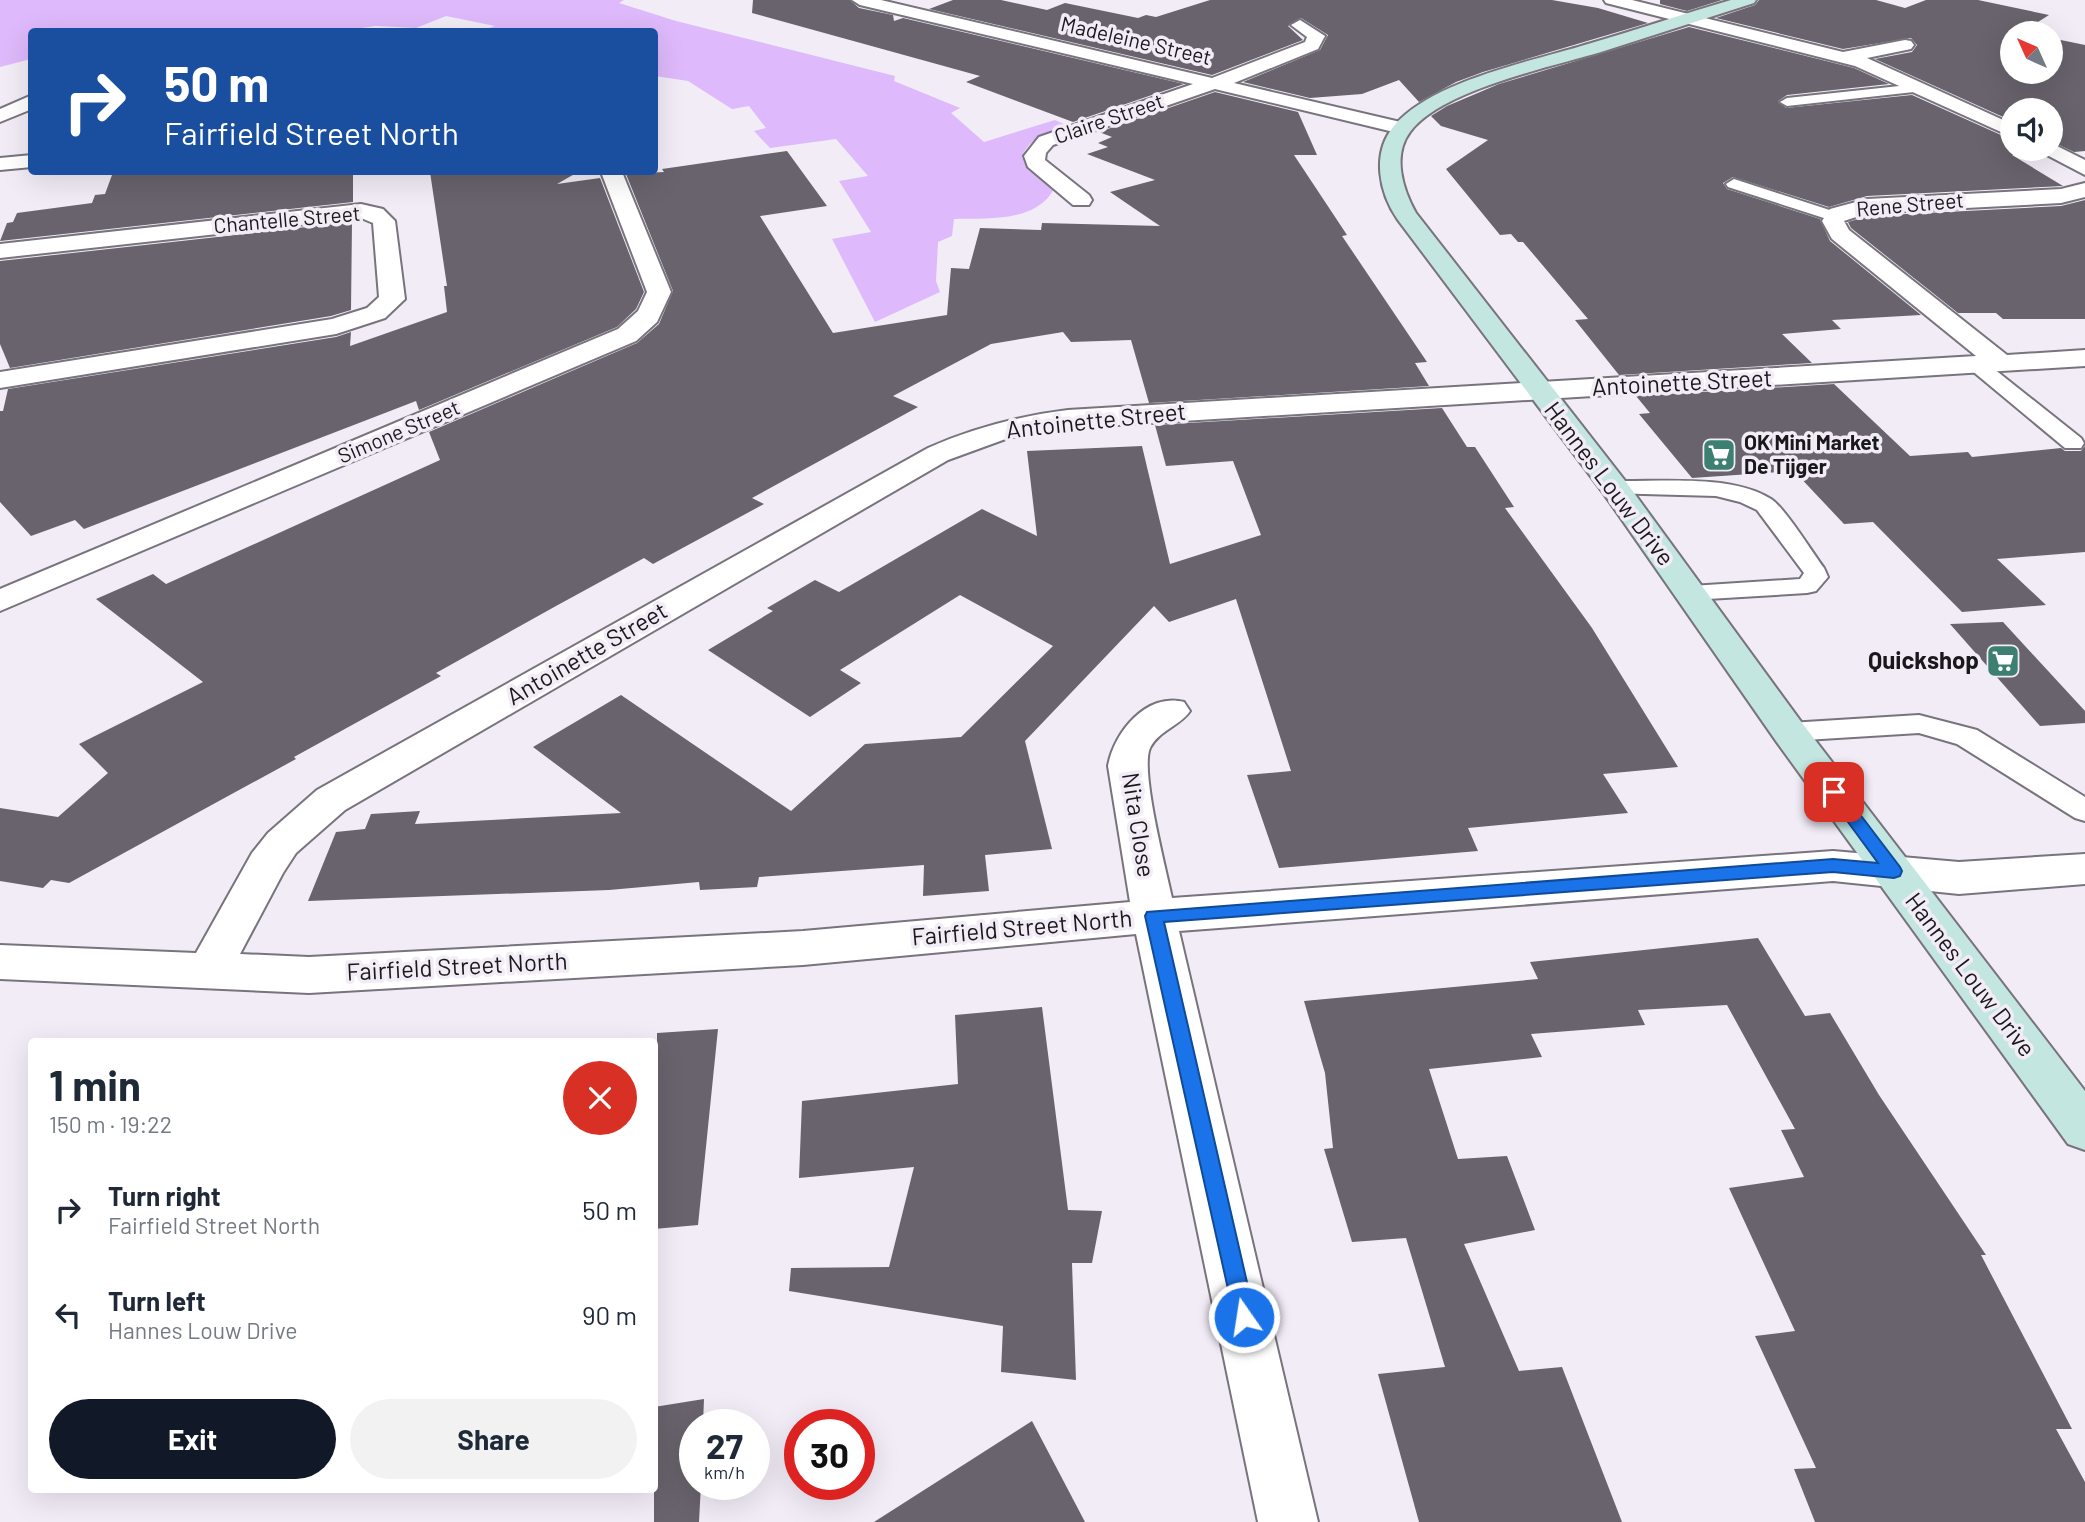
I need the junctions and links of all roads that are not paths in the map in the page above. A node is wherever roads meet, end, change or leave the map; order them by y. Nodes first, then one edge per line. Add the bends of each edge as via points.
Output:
1 (1612, 0) edge
2 (1748, 0) edge
3 (870, 1) edge
4 (1683, 19) junction
5 (1300, 25) dead end
6 (1905, 45) dead end
7 (1845, 57) junction
8 (1215, 83) junction
9 (1918, 88) junction
10 (1787, 102) dead end
11 (28, 103) edge
12 (0, 117) edge
13 (2000, 126) edge
14 (1402, 128) junction
15 (2063, 156) edge
16 (28, 161) edge
17 (0, 164) edge
18 (2085, 169) edge
19 (612, 175) edge
20 (1734, 184) dead end
21 (2085, 190) edge
22 (1081, 200) dead end
23 (1836, 217) junction
24 (0, 251) edge
25 (2085, 358) edge
26 (1989, 364) junction
27 (0, 380) edge
28 (1539, 391) junction
29 (2073, 443) dead end
30 (1615, 488) junction
31 (1691, 593) junction
32 (0, 601) edge
33 (1171, 711) dead end
34 (1789, 732) junction
35 (2085, 811) edge
36 (2085, 869) edge
37 (1894, 871) junction
38 (1154, 916) junction
39 (0, 962) edge
40 (208, 972) junction
41 (2085, 1129) edge
42 (1288, 1522) edge

1 - 4 street
2 - 4 street
3 - 8 street, Madeleine Street
4 - 7 street
4 - 14 street via 1467,88
5 - 8 street via 1316,36 1312,45
6 - 7 street
7 - 9 street
8 - 14 street, Madeleine Street
8 - 22 street, Claire Street via 1046,141 1035,151 1035,163
9 - 10 lane
9 - 13 street
11 - 12 street
14 - 28 street, Hannes Louw Drive via 1390,161 1397,201
15 - 18 street
16 - 17 street
19 - 32 street, Simone Street via 659,292 645,322 626,335
20 - 23 lane
21 - 23 street, Rene Street via 2061,196 1867,206
23 - 26 street, Rene Street via 1834,225 1840,234
24 - 27 street, Chantelle Street via 361,211 384,221 392,299 376,313 336,326
25 - 26 street, Antoinette Street
26 - 28 street, Antoinette Street
26 - 29 lane
28 - 30 street, Hannes Louw Drive
28 - 40 street, Antoinette Street via 1058,420 1013,426 961,442 331,800 282,843
30 - 31 street, Hannes Louw Drive
30 - 31 lane via 1716,489 1748,497 1765,505 1816,573 1807,586
31 - 34 street, Hannes Louw Drive
33 - 38 street, Nita Close via 1152,721 1128,753
34 - 35 lane via 1919,724 1945,729 1967,737
34 - 37 street, Hannes Louw Drive
36 - 37 street, Fairfield Street North via 1959,878
37 - 38 street, Fairfield Street North via 1833,866
37 - 41 street, Hannes Louw Drive
38 - 40 street, Fairfield Street North via 803,948 309,975
38 - 42 street, Nita Close
39 - 40 street, Fairfield Street North

